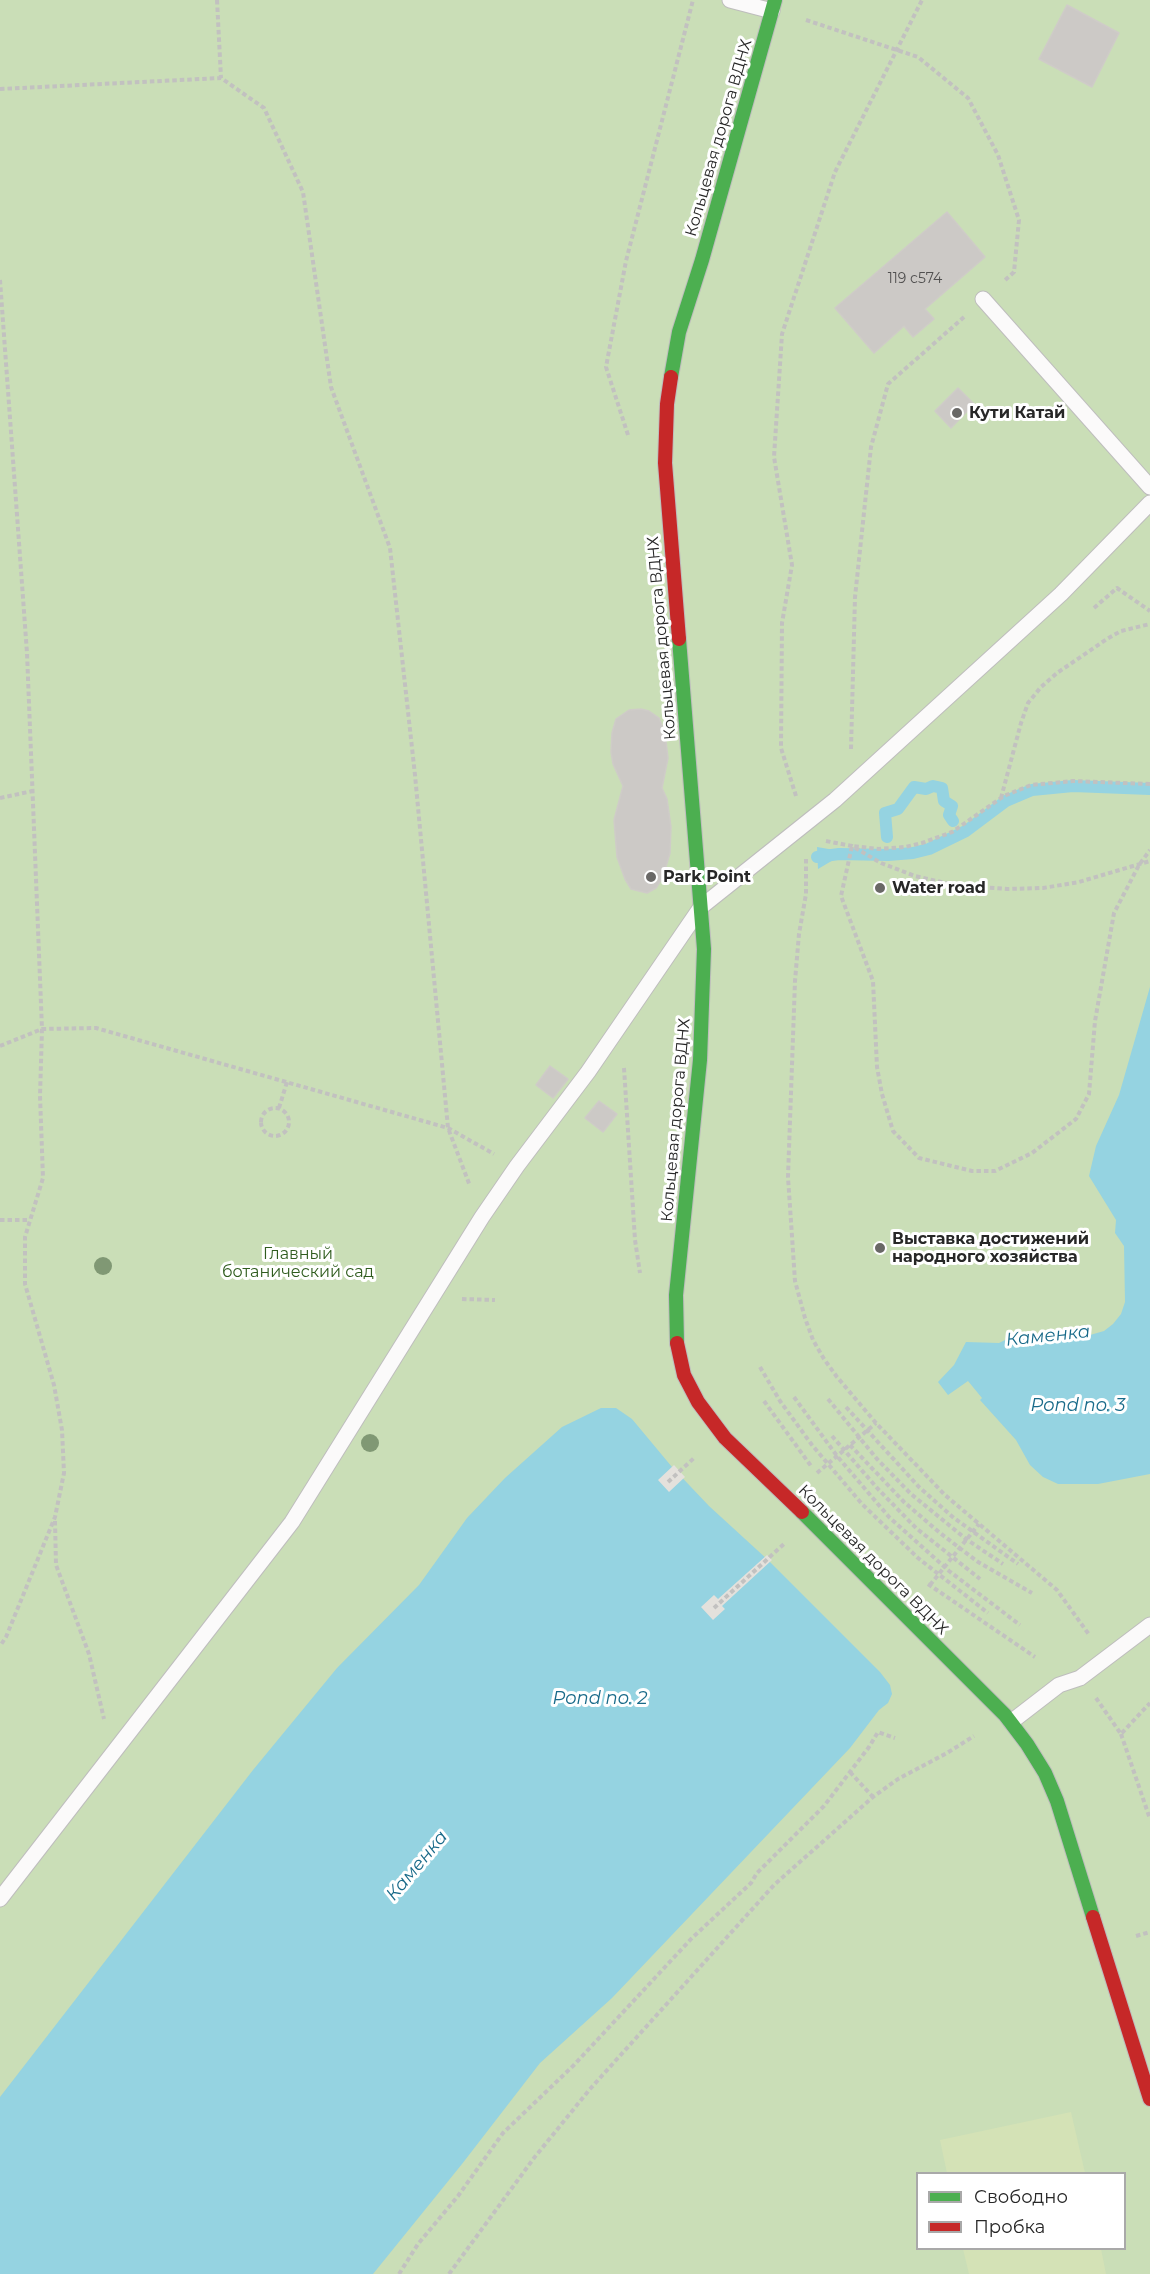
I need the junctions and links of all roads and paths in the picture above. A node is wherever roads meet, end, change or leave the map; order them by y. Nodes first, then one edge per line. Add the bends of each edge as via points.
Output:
1 (218, 0) edge
2 (693, 0) edge
3 (730, 0) edge
4 (921, 1) edge
5 (774, 6) edge
6 (897, 49) junction
7 (221, 78) junction
8 (0, 89) edge
9 (0, 280) edge
10 (983, 299) junction
11 (631, 445) dead end
12 (1150, 487) edge
13 (1150, 503) edge
14 (1094, 609) dead end
15 (1150, 611) edge
16 (1150, 624) edge
17 (851, 750) dead end
18 (1150, 784) edge
19 (33, 790) junction
20 (0, 798) edge
21 (1001, 798) junction
22 (804, 825) junction
23 (852, 846) junction
24 (1150, 850) edge
25 (1150, 861) edge
26 (1139, 865) junction
27 (701, 907) junction
28 (42, 1029) junction
29 (0, 1046) edge
30 (623, 1060) dead end
31 (287, 1082) junction
32 (279, 1108) junction
33 (448, 1128) junction
34 (517, 1166) junction
35 (482, 1217) junction
36 (0, 1220) edge
37 (30, 1220) junction
38 (642, 1283) dead end
39 (760, 1367) dead end
40 (794, 1397) dead end
41 (828, 1399) dead end
42 (764, 1401) dead end
43 (846, 1407) dead end
44 (876, 1423) junction
45 (867, 1431) junction
46 (832, 1436) dead end
47 (858, 1438) junction
48 (850, 1445) junction
49 (844, 1450) junction
50 (698, 1454) dead end
51 (837, 1456) junction
52 (827, 1464) junction
53 (817, 1473) junction
54 (823, 1480) dead end
55 (668, 1482) dead end
56 (55, 1517) junction
57 (979, 1524) junction
58 (972, 1532) junction
59 (966, 1539) junction
60 (786, 1542) dead end
61 (959, 1548) junction
62 (951, 1558) junction
63 (1003, 1564) dead end
64 (1018, 1564) dead end
65 (944, 1567) junction
66 (938, 1574) junction
67 (981, 1580) dead end
68 (1032, 1593) dead end
69 (714, 1608) dead end
70 (988, 1613) dead end
71 (1020, 1625) dead end
72 (1150, 1625) edge
73 (1092, 1638) dead end
74 (0, 1646) edge
75 (1035, 1657) dead end
76 (1080, 1678) junction
77 (1150, 1703) edge
78 (1008, 1718) junction
79 (1121, 1734) junction
80 (895, 1738) dead end
81 (111, 1758) junction
82 (850, 1772) junction
83 (873, 1797) junction
84 (1150, 1819) edge
85 (0, 1899) edge
86 (1150, 2099) edge
87 (399, 2274) edge
88 (449, 2274) edge

1 - 7 path
2 - 11 path via 626,261 606,367
3 - 5 lane
4 - 6 path
5 - 6 path
5 - 27 street, Кольцевая дорога ВДНХ via 680,332 667,404 666,475
6 - 10 path via 918,57 968,98 998,155 1019,220 1014,272
6 - 22 path via 835,172 782,334 774,457 792,565 782,623 781,748
7 - 8 path
7 - 33 path via 264,108 303,192 331,387 390,548
9 - 19 path
10 - 12 lane
10 - 17 path via 888,384 871,447 861,528
13 - 22 lane via 1061,594
14 - 15 path via 1117,588
16 - 21 path via 1107,639 1041,687 1028,703
18 - 21 path via 1045,783
19 - 20 path
19 - 28 path
21 - 23 path via 963,825 922,843 879,849
22 - 23 path via 814,837
22 - 27 lane
22 - 44 path via 806,894 796,969 788,1177 795,1281 813,1340 837,1377
23 - 26 path via 915,876 954,885 1007,889 1079,882
23 - 26 path via 842,896 873,981 877,1067 888,1118 897,1137 919,1158 972,1171 995,1170 1032,1153 1066,1128 1084,1106 1089,1094 1109,930
24 - 26 path
25 - 26 path
27 - 34 lane via 588,1072
27 - 78 street, Кольцевая дорога ВДНХ via 702,1028 675,1318 684,1375 725,1438
28 - 29 path
28 - 31 path via 96,1028
28 - 37 path via 43,1178
30 - 38 path via 634,1231
31 - 32 path
31 - 33 path
32 - 32 path via 263,1114 261,1123 271,1137 280,1136 290,1122 287,1113
33 - 34 path
33 - 35 path
34 - 35 lane
35 - 81 lane via 292,1522
36 - 37 path
37 - 56 path via 25,1237 25,1284 54,1385 62,1430 64,1473
39 - 52 path
40 - 51 path
41 - 47 path
42 - 53 path
43 - 45 path
44 - 45 path
44 - 57 path via 927,1478
45 - 47 path
45 - 58 path via 919,1487
46 - 49 path
47 - 48 path
47 - 59 path via 905,1488
48 - 49 path
48 - 61 path via 904,1502
49 - 51 path
49 - 62 path via 903,1515
50 - 55 path
51 - 52 path
51 - 65 path via 889,1517
52 - 53 path
52 - 66 path via 882,1524
53 - 54 path
56 - 74 path
56 - 81 path via 56,1565 89,1654
57 - 58 path
57 - 73 path via 1057,1590
58 - 59 path
58 - 64 path
59 - 61 path
59 - 63 path
60 - 69 path
61 - 62 path
61 - 68 path
62 - 65 path
62 - 67 path
65 - 66 path
65 - 71 path
66 - 70 path
66 - 75 path via 930,1585
72 - 76 lane
76 - 78 lane via 1059,1685
76 - 79 path
77 - 79 path
78 - 83 path
78 - 86 street, Кольцевая дорога ВДНХ via 1045,1773 1057,1801
79 - 84 path
80 - 82 path via 878,1732
81 - 85 lane
82 - 83 path
82 - 87 path via 824,1806 751,1882 503,2133
83 - 88 path via 774,1885 590,2089

